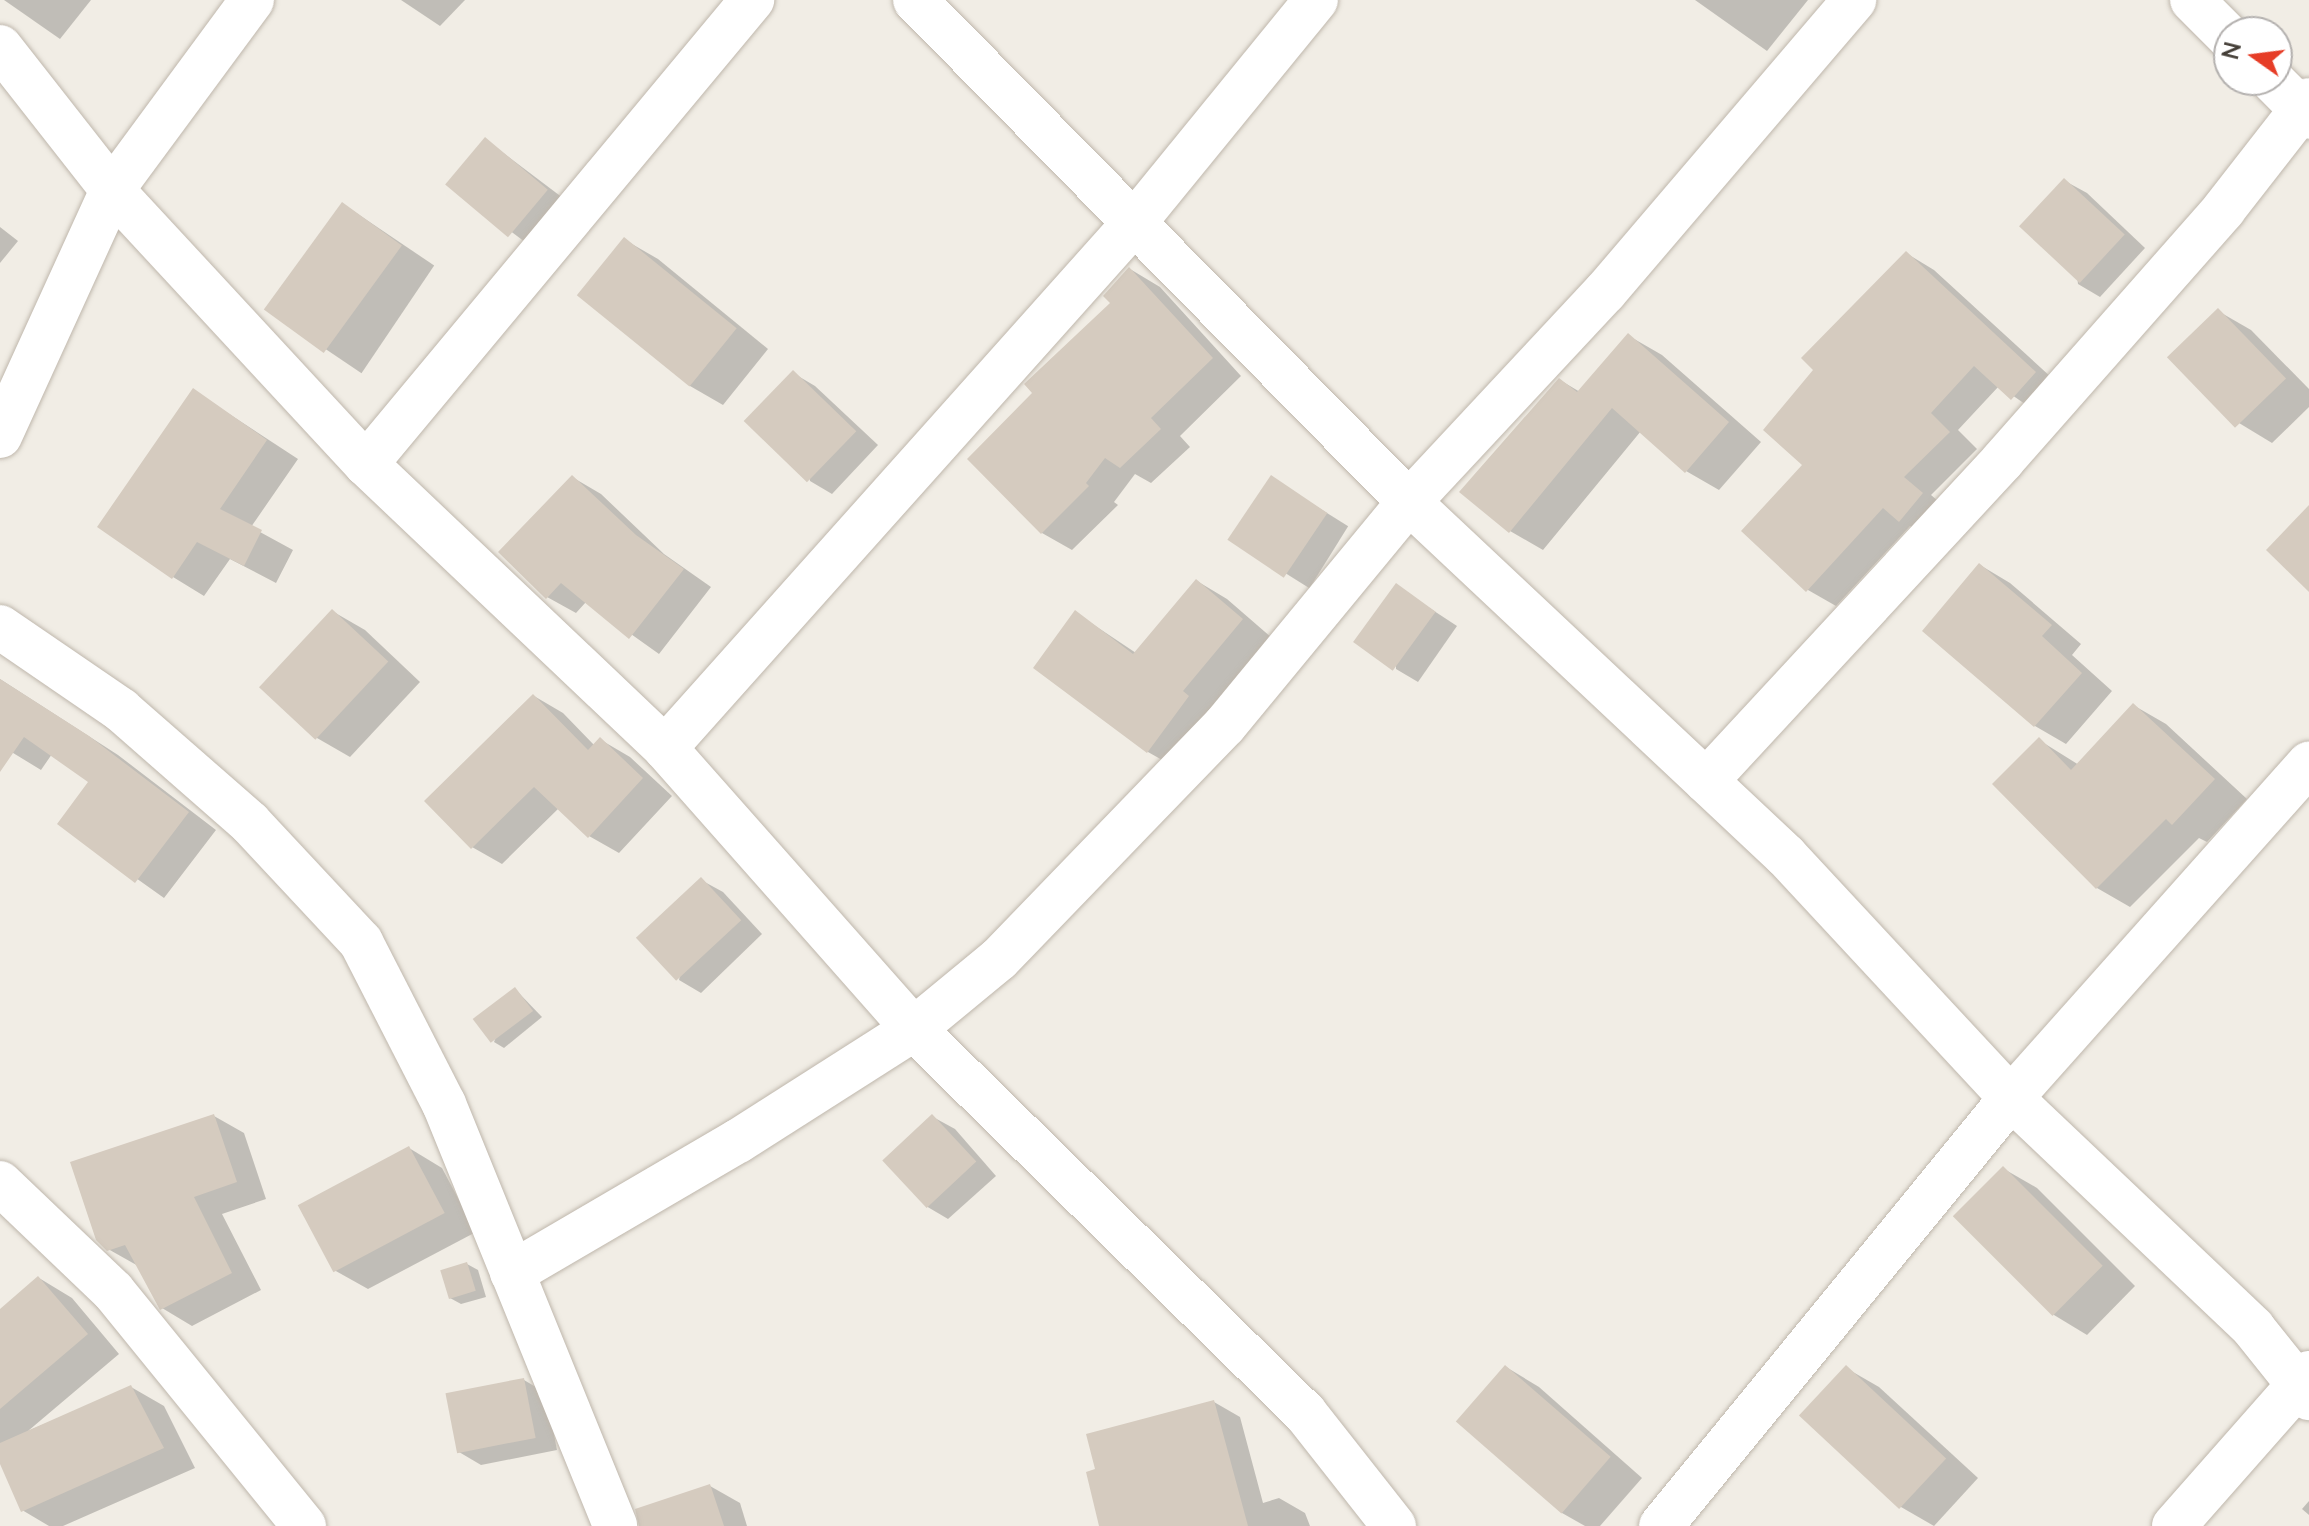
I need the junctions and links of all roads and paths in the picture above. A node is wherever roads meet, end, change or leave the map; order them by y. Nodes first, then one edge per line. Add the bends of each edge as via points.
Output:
1 (252, 0) edge
2 (752, 0) edge
3 (915, 0) edge
4 (1316, 0) edge
5 (1854, 0) edge
6 (2192, 0) edge
7 (2213, 21) edge
8 (0, 47) edge
9 (2298, 102) edge
10 (112, 190) junction
11 (1134, 223) junction
12 (0, 436) edge
13 (366, 464) junction
14 (1409, 502) junction
15 (0, 627) edge
16 (665, 748) junction
17 (2309, 764) edge
18 (1706, 781) junction
19 (914, 1029) junction
20 (2011, 1098) junction
21 (0, 1183) edge
22 (512, 1273) junction
23 (2305, 1385) edge
24 (304, 1526) edge
25 (615, 1526) edge
26 (1394, 1526) edge
27 (1661, 1526) edge
28 (2174, 1526) edge

1 - 10 street
2 - 13 street
3 - 11 street
4 - 11 street
5 - 14 street via 1605,292
6 - 7 street
8 - 10 street
9 - 18 street via 2224,209 2003,460
10 - 12 street
10 - 13 street
11 - 14 street
11 - 16 street
13 - 16 street
14 - 18 street
14 - 19 street via 1225,725 999,959
15 - 22 street via 121,710 250,823 361,942 444,1104
16 - 19 street
17 - 20 street
18 - 20 street via 1786,856
19 - 22 street via 738,1141
19 - 26 street via 1305,1413
20 - 23 street via 2253,1328
20 - 27 street
21 - 24 street via 113,1291
22 - 25 street
23 - 28 street

